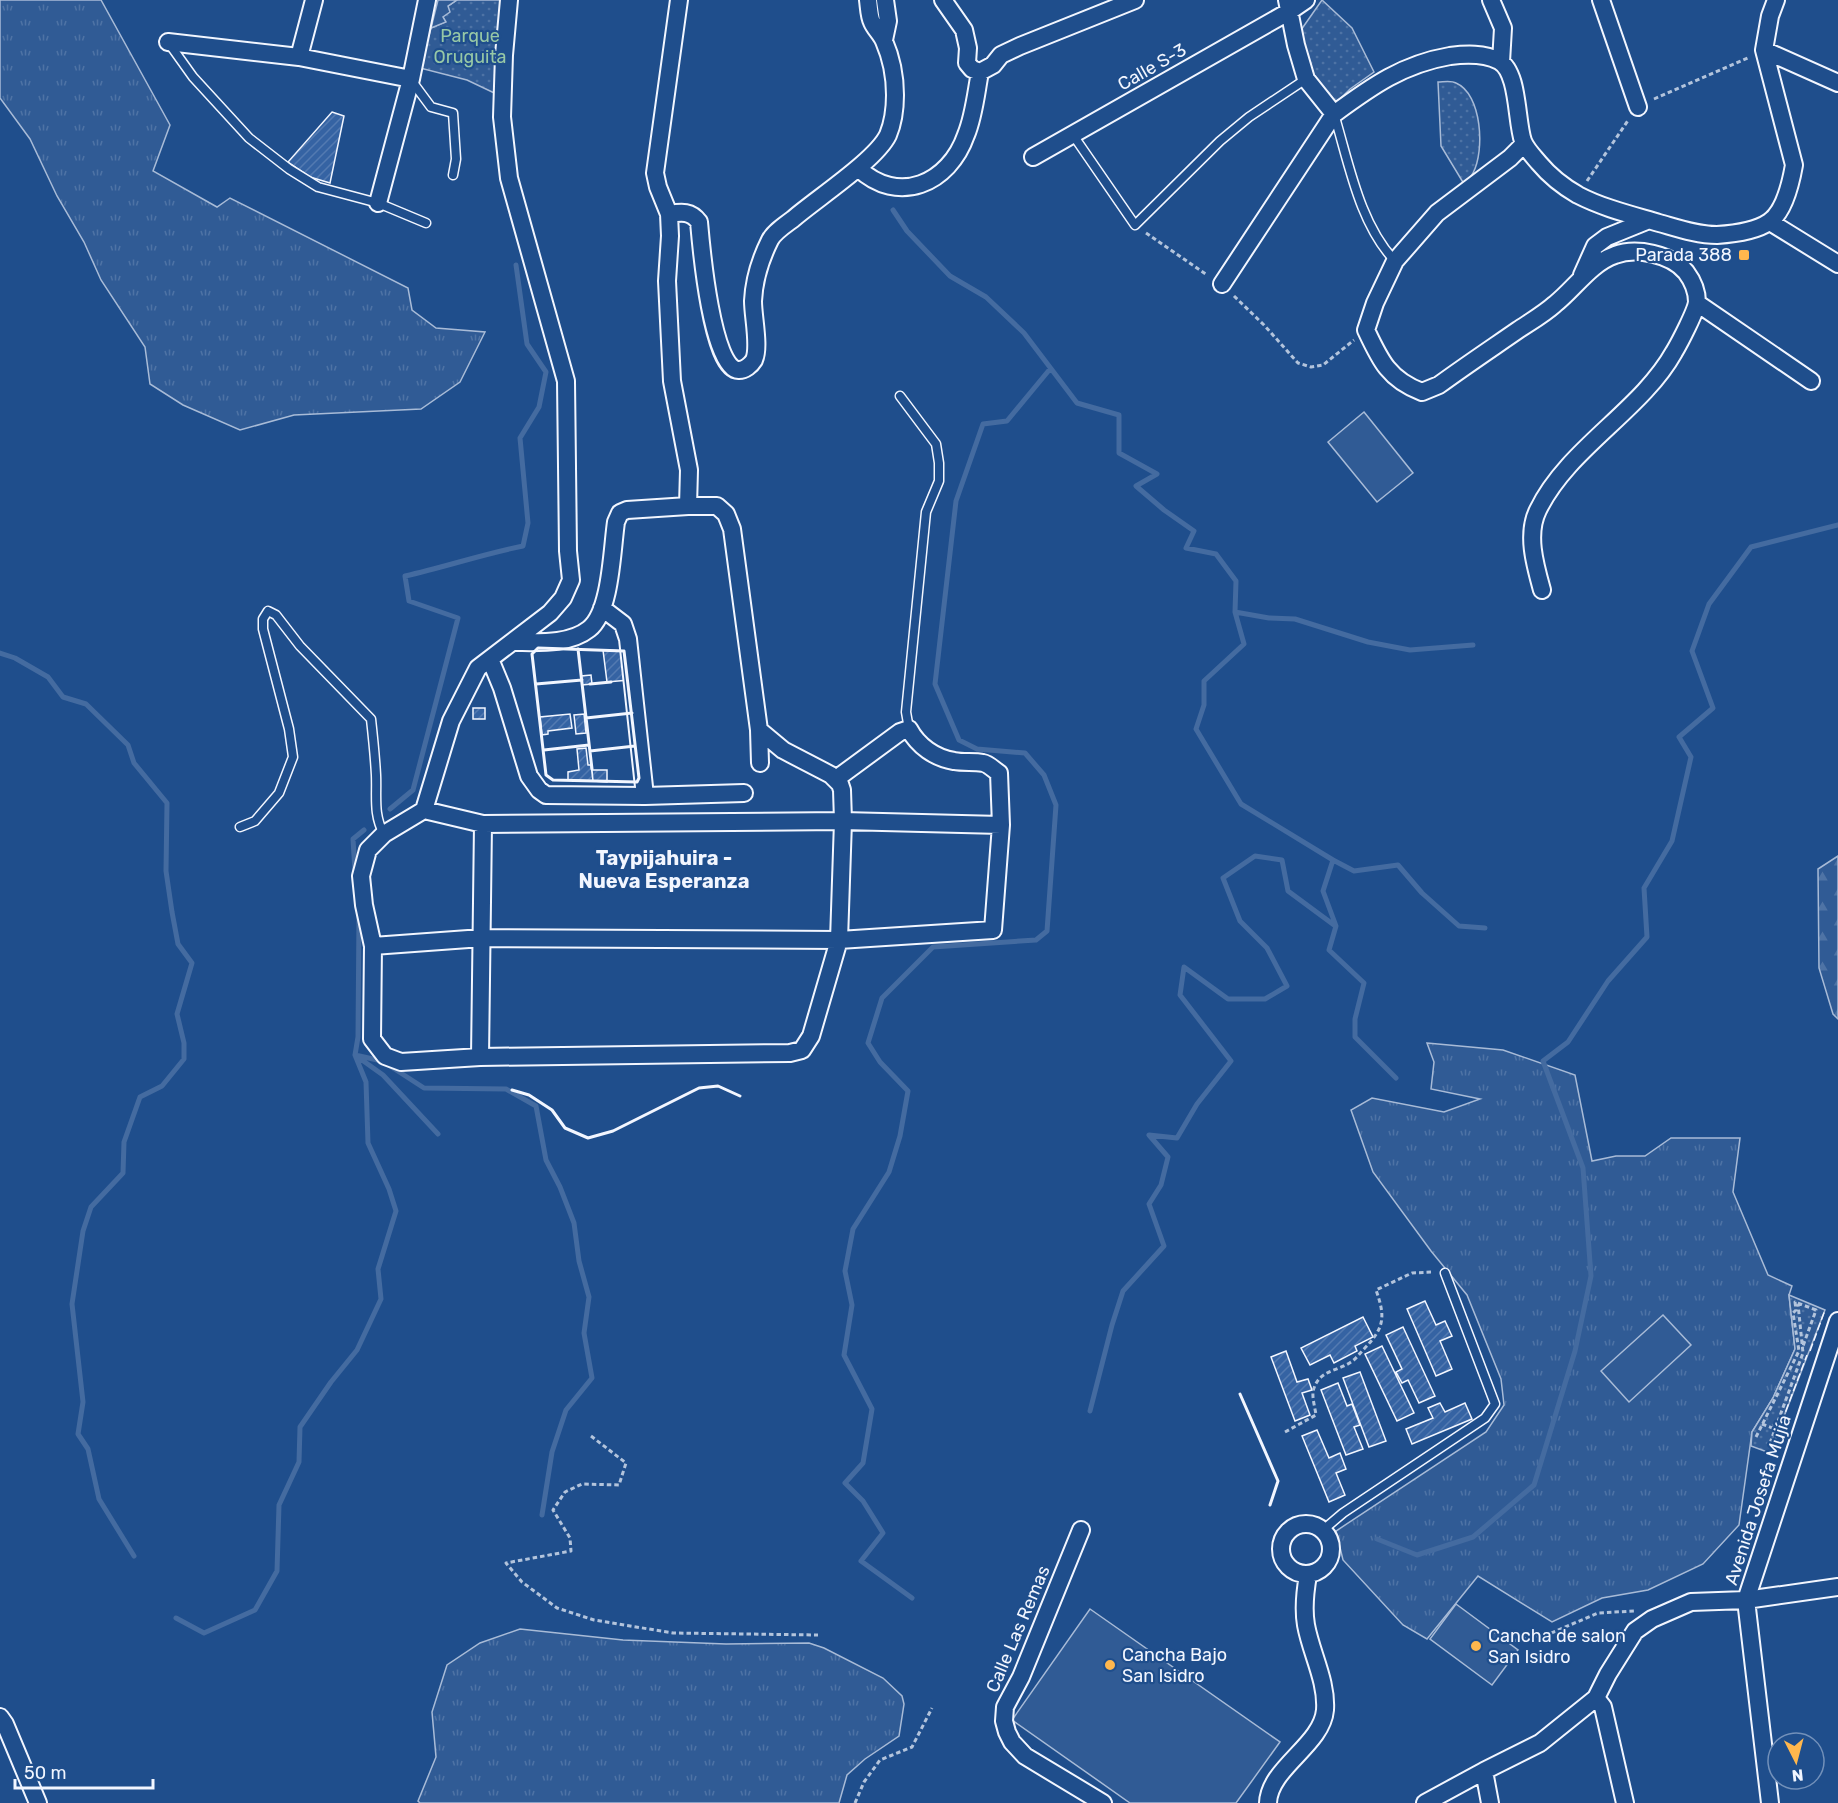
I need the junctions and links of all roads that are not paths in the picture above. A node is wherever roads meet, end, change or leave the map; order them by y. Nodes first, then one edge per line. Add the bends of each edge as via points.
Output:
1 (314, 0) edge
2 (427, 0) edge
3 (509, 0) edge
4 (679, 0) edge
5 (868, 0) edge
6 (885, 0) edge
7 (943, 0) edge
8 (1135, 0) edge
9 (1306, 0) edge
10 (1601, 0) edge
11 (1776, 0) edge
12 (1494, 5) edge
13 (1289, 6) edge
14 (884, 40) junction
15 (168, 42) joint
16 (1764, 50) junction
17 (299, 57) junction
18 (1501, 62) junction
19 (980, 72) junction
20 (411, 79) junction
21 (1306, 79) junction
22 (1838, 83) edge
23 (1638, 107) road end
24 (1334, 114) junction
25 (1073, 135) junction
26 (1524, 144) junction
27 (1033, 157) dead end
28 (858, 168) junction
29 (453, 175) dead end
30 (378, 203) junction
31 (669, 214) junction
32 (1649, 220) junction
33 (1770, 222) junction
34 (426, 223) dead end
35 (1395, 261) junction
36 (1838, 264) edge
37 (1579, 283) junction
38 (1222, 284) road end
39 (1697, 303) junction
40 (1811, 381) dead end
41 (900, 396) dead end
42 (688, 506) junction
43 (1542, 590) dead end
44 (602, 609) junction
45 (512, 642) junction
46 (490, 659) junction
47 (909, 729) junction
48 (759, 730) junction
49 (760, 763) dead end
50 (836, 779) junction
51 (744, 793) dead end
52 (645, 796) junction
53 (424, 810) junction
54 (843, 821) junction
55 (483, 824) junction
56 (1001, 825) junction
57 (240, 827) dead end
58 (384, 834) junction
59 (482, 938) junction
60 (839, 940) junction
61 (373, 946) junction
62 (480, 1057) junction
63 (1444, 1273) road end
64 (1838, 1321) edge
65 (1081, 1530) dead end
66 (1323, 1530) junction
67 (1308, 1575) junction
68 (1838, 1587) edge
69 (1746, 1600) junction
70 (1596, 1698) junction
71 (0, 1717) edge
72 (1484, 1771) junction
73 (38, 1803) edge
74 (1103, 1803) edge
75 (1268, 1803) edge
76 (1425, 1803) edge
77 (1490, 1803) edge
78 (1625, 1803) edge
79 (1770, 1803) edge

1 - 17 street
2 - 20 street
3 - 45 street via 502,117 509,178 566,381 571,580 550,613
4 - 31 street via 655,172
5 - 14 street via 871,22
6 - 14 street via 888,21
7 - 19 street via 964,30 967,63
8 - 19 street via 1020,46
9 - 13 street, Calle S-3
10 - 23 street
11 - 16 street
12 - 18 street via 1503,28
13 - 21 street
13 - 25 street, Calle S-3
14 - 28 street via 895,94 893,116 888,135
15 - 17 street
15 - 30 lane via 249,138 288,169 318,187
16 - 22 street
16 - 33 street via 1794,165 1783,203
17 - 20 street
18 - 24 street via 1463,54 1429,60 1374,85
18 - 26 street via 1515,90
19 - 28 street via 967,135 938,174 919,185 900,188 881,184
20 - 29 lane via 431,107 453,113
20 - 30 street
21 - 24 street
21 - 25 lane via 1220,141 1135,225
24 - 35 lane via 1363,207 1377,239
24 - 38 street
25 - 27 street, Calle S-3
26 - 32 street via 1540,165 1577,194
26 - 35 street via 1437,213
28 - 31 street via 771,238 756,274 754,360 741,370 728,364 721,350 710,306 699,222 688,213
30 - 34 lane
31 - 42 street via 667,281 672,381 689,470
32 - 33 street via 1716,235
32 - 37 street via 1595,246
33 - 36 street
35 - 37 street via 1366,330 1392,376 1422,392 1439,385 1554,305
37 - 39 street via 1612,256 1643,252 1682,268 1692,281
39 - 40 street
39 - 43 street via 1674,353 1556,481 1537,512 1532,533
41 - 47 lane via 936,444 939,464 939,481 926,512 907,702
42 - 44 street via 620,513
42 - 48 street via 717,506 726,514 732,529
44 - 45 street via 591,628 575,636
44 - 52 street via 623,624 628,639
45 - 46 street
46 - 52 street via 529,776 540,790 546,795
46 - 53 street via 478,669 450,722
47 - 50 street
47 - 56 street via 937,757 985,763 999,773
48 - 49 street
48 - 50 street via 783,750
50 - 54 street via 842,790
51 - 52 street
53 - 55 street
53 - 58 street
54 - 55 street
54 - 56 street
54 - 60 street
55 - 59 street
56 - 60 street via 993,930
57 - 58 lane via 255,821 279,794 293,757 263,629 268,611 276,615 300,646 371,719 375,808
58 - 61 street via 368,850 361,876
59 - 60 street
59 - 61 street
59 - 62 street
60 - 62 street via 811,1036 802,1050
61 - 62 street via 372,1039 385,1056 401,1062
63 - 66 lane via 1495,1404 1485,1418
64 - 69 street, Avenida Josefa Mujía
65 - 74 street, Calle Las Remas via 1005,1707 1004,1721 1012,1742 1024,1756
66 - 67 street via 1332,1553 1324,1568
66 - 67 street via 1315,1525 1299,1525 1282,1541 1286,1565
67 - 75 street via 1306,1625 1324,1690 1325,1712 1320,1728 1275,1783
68 - 69 street
69 - 70 street via 1690,1602 1652,1619 1635,1631
69 - 79 street, Avenida Josefa Mujía
70 - 72 street via 1540,1743
70 - 78 street via 1603,1707
71 - 73 street
72 - 76 street
72 - 77 street

